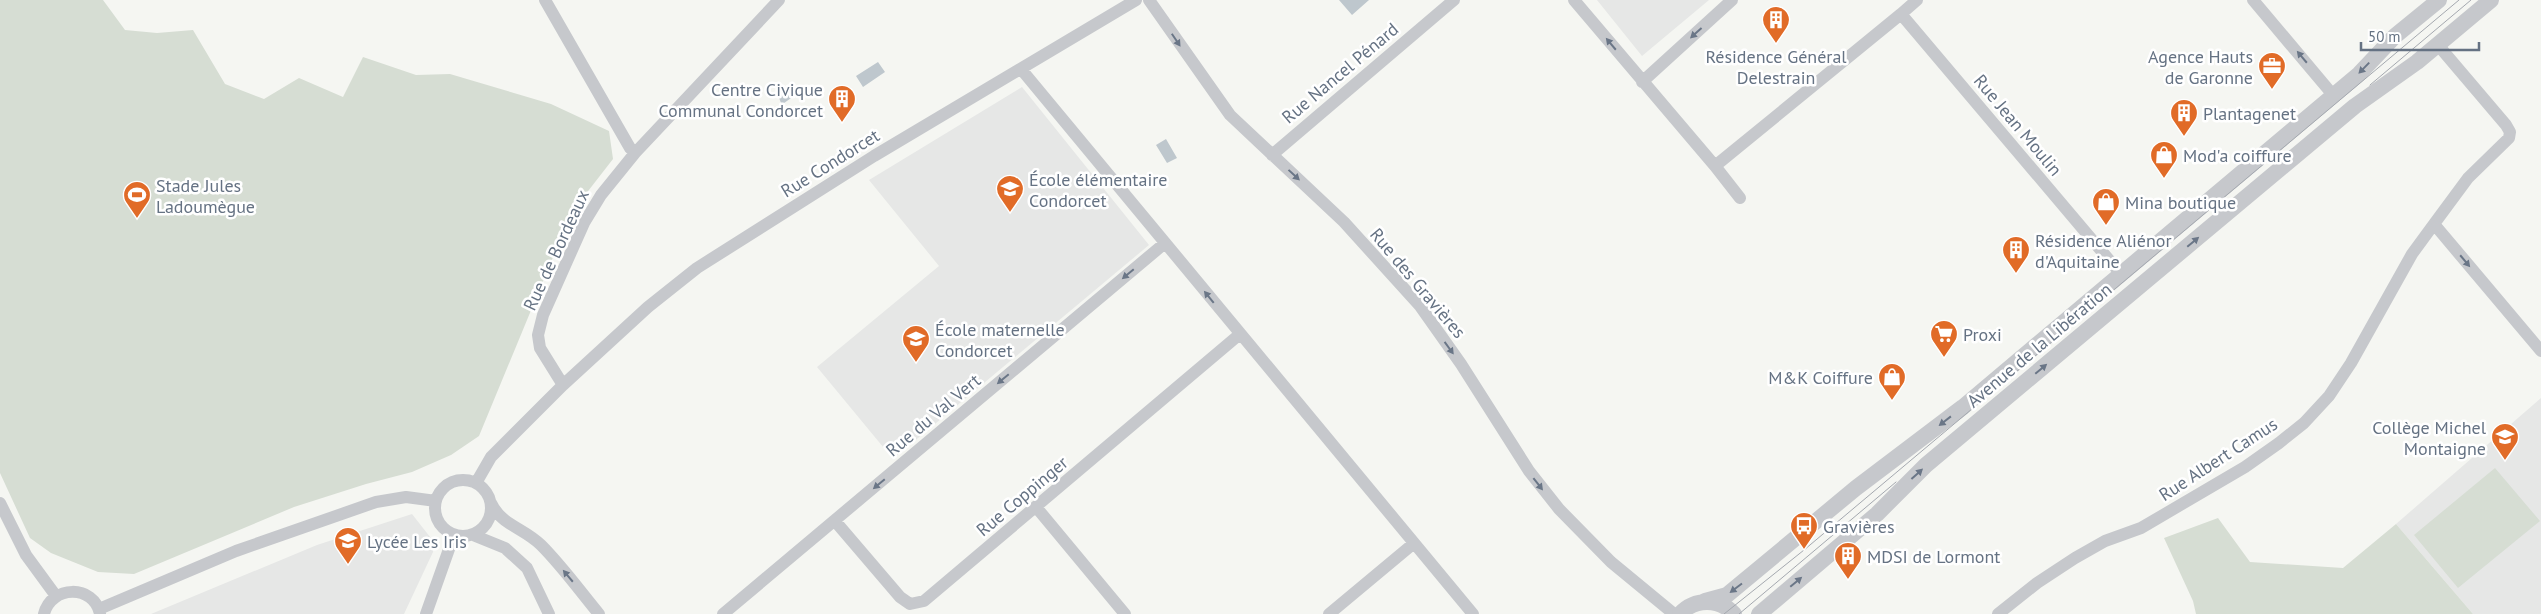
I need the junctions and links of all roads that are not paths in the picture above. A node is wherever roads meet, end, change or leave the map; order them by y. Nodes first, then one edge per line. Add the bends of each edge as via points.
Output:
1 (544, 0) edge
2 (779, 0) edge
3 (1136, 0) edge
4 (1149, 0) edge
5 (1454, 0) edge
6 (1574, 0) edge
7 (1732, 0) edge
8 (1917, 0) edge
9 (2253, 0) edge
10 (2438, 0) edge
11 (2491, 0) edge
12 (1901, 14) junction
13 (2438, 45) junction
14 (1021, 69) junction
15 (1642, 82) junction
16 (2333, 95) junction
17 (635, 153) junction
18 (1272, 155) junction
19 (1715, 166) junction
20 (1740, 198) dead end
21 (2434, 224) junction
22 (1165, 243) junction
23 (2121, 274) junction
24 (1240, 334) junction
25 (2541, 351) edge
26 (563, 385) junction
27 (476, 483) junction
28 (436, 501) junction
29 (0, 502) edge
30 (491, 503) junction
31 (1036, 507) junction
32 (835, 521) junction
33 (454, 535) junction
34 (473, 535) junction
35 (1413, 544) junction
36 (56, 596) junction
37 (1705, 601) junction
38 (100, 611) edge
39 (44, 614) edge
40 (426, 614) edge
41 (549, 614) edge
42 (599, 614) edge
43 (723, 614) edge
44 (1125, 614) edge
45 (1329, 614) edge
46 (1473, 614) edge
47 (1674, 614) edge
48 (1680, 614) edge
49 (1734, 614) edge
50 (1759, 614) edge
51 (1998, 614) edge

1 - 17 street
2 - 17 street, Rue de Bordeaux
3 - 14 street, Rue Condorcet
4 -> 18 street, Rue des Gravières via 1230,115
5 - 18 street, Rue Nancel Pénard
15 -> 6 street
7 -> 15 street
8 - 12 street
16 -> 9 street
10 -> 16 street, Avenue de la Libération
11 - 13 street, Avenue de la Libération
12 - 19 street
12 - 23 street, Rue Jean Moulin
13 - 21 street, Rue Albert Camus via 2510,132 2510,138 2468,178
50 -> 13 street, Avenue de la Libération via 1877,514 1926,465 2355,106
14 - 22 street
14 - 26 street, Rue Condorcet via 874,156 697,268 648,307
15 - 19 street
16 - 23 street, Avenue de la Libération
17 - 26 street, Rue de Bordeaux via 600,194 543,315 538,335 540,348
18 -> 47 street, Rue des Gravières via 1344,222 1420,306 1529,471 1558,509 1611,562
19 - 20 street
21 -> 25 street
21 - 51 street, Rue Albert Camus via 2412,254 2351,363 2329,396 2304,423 2245,467 2141,528 2075,558
24 -> 22 street
22 -> 32 street, Rue du Val Vert
23 -> 37 street, Avenue de la Libération via 1963,407 1856,488 1742,584 1728,594
24 - 31 street, Rue Coppinger
24 - 35 street
26 - 27 street via 491,457
27 - 28 street via 451,482
27 - 30 street via 483,488
28 - 33 street via 436,518 446,531
28 - 38 street via 406,497 376,502 236,551
29 - 36 street via 26,554
30 - 34 street via 490,518
42 -> 30 street via 543,546 500,518
31 - 32 street, Rue Coppinger via 924,601 910,604
31 - 44 street
32 - 43 street, Rue du Val Vert
33 - 34 street
33 - 40 street
34 - 41 street via 505,548 527,568
35 - 45 street
35 - 46 street
36 - 38 street via 80,592 88,596
36 - 39 street
37 - 48 street, Avenue de la Libération via 1695,603
37 - 49 street via 1722,605

